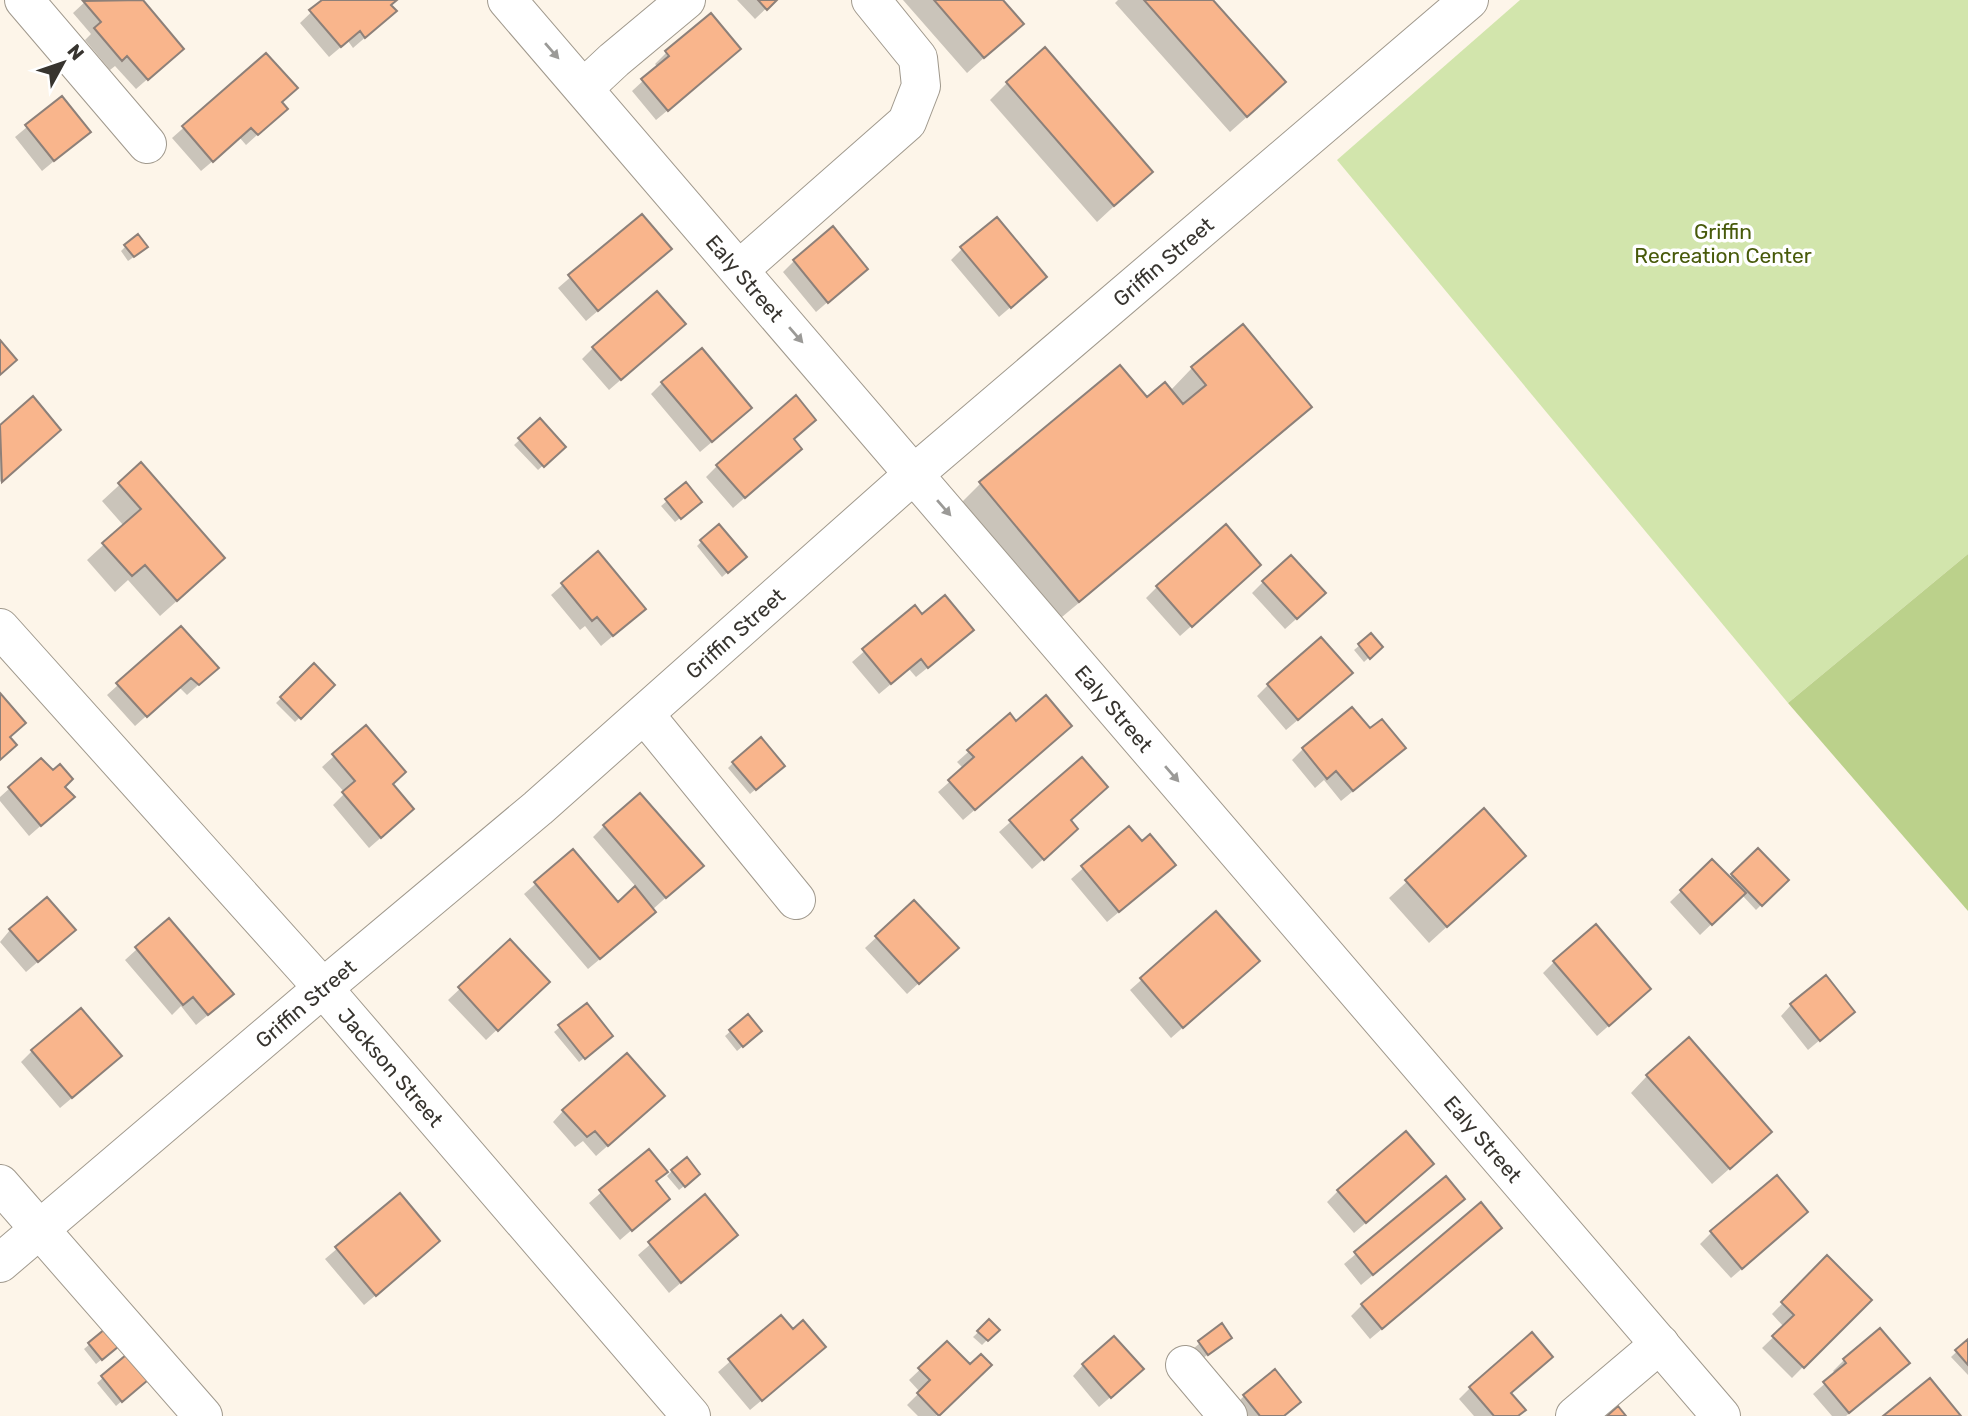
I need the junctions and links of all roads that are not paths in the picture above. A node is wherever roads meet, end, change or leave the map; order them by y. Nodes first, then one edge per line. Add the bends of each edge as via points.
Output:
1 (24, 0) edge
2 (507, 0) edge
3 (685, 0) edge
4 (871, 0) edge
5 (1469, 0) edge
6 (584, 88) junction
7 (147, 144) dead end
8 (740, 269) junction
9 (914, 474) junction
10 (0, 628) edge
11 (645, 715) junction
12 (796, 900) dead end
13 (323, 988) junction
14 (0, 1184) edge
15 (39, 1230) junction
16 (0, 1263) edge
17 (1660, 1344) junction
18 (1185, 1364) dead end
19 (203, 1416) edge
20 (691, 1416) edge
21 (1228, 1416) edge
22 (1575, 1416) edge
23 (1721, 1416) edge

1 - 7 street
2 -> 6 street, Ealy Street
3 - 6 street
4 - 8 street via 918,58 921,86 907,122
5 - 9 street, Griffin Street
6 - 8 street, Ealy Street
8 -> 9 street, Ealy Street
9 - 11 street, Griffin Street
9 -> 17 street, Ealy Street
10 - 13 street, Jackson Street
11 - 12 street
11 - 13 street, Griffin Street
13 - 15 street, Griffin Street
13 - 20 street, Jackson Street
14 - 15 street
15 - 16 street, Griffin Street
15 - 19 street
17 - 22 street
17 - 23 street, Ealy Street
18 - 21 street

